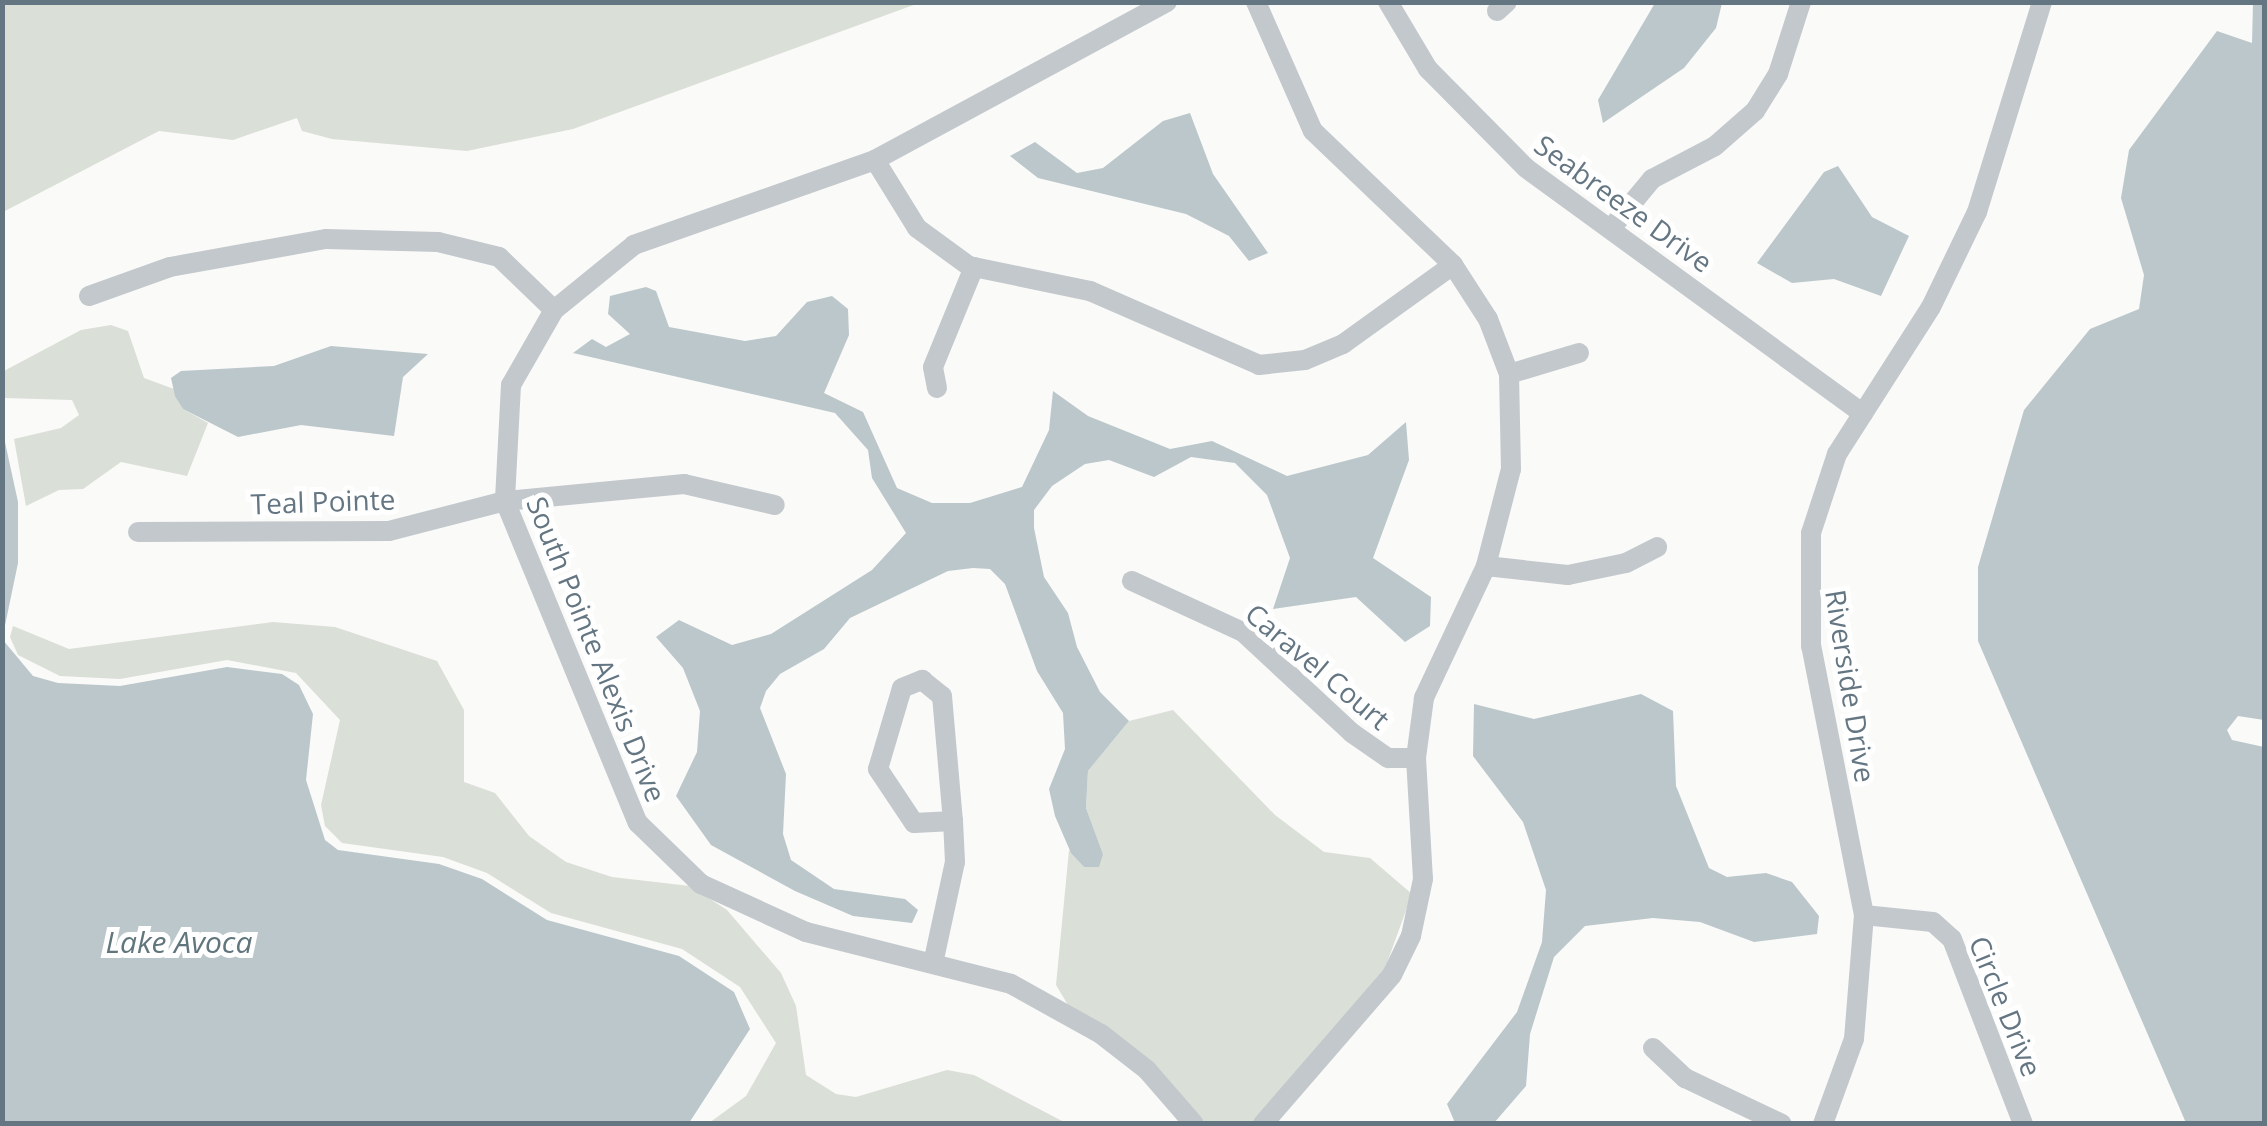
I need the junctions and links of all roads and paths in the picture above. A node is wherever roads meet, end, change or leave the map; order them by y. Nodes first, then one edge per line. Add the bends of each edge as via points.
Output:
1 (1167, 2) edge
2 (1256, 2) edge
3 (1388, 2) edge
4 (1801, 2) edge
5 (2042, 2) edge
6 (875, 160) junction
7 (1614, 226) junction
8 (1453, 265) junction
9 (974, 268) junction
10 (89, 296) dead end
11 (554, 310) junction
12 (1579, 353) dead end
13 (1509, 374) junction
14 (938, 388) dead end
15 (1863, 414) junction
16 (506, 501) junction
17 (775, 505) dead end
18 (138, 532) dead end
19 (1657, 547) dead end
20 (1486, 566) junction
21 (1132, 582) dead end
22 (1416, 758) junction
23 (953, 821) junction
24 (1864, 914) junction
25 (934, 958) junction
26 (1653, 1048) dead end
27 (1194, 1124) edge
28 (1263, 1124) edge
29 (1782, 1124) edge
30 (1823, 1124) edge
31 (2024, 1124) edge

1 - 6 street, South Pointe Alexis Drive
2 - 8 street via 1313,131
3 - 7 street, Seabreeze Drive via 1428,69 1477,124 1526,168
4 - 7 street via 1778,74 1755,111 1715,146 1636,194
5 - 15 street, Riverside Drive via 1977,212 1931,306
6 - 9 street via 917,228
6 - 11 street, South Pointe Alexis Drive via 634,245
7 - 15 street, Seabreeze Drive
8 - 9 street via 1363,333 1278,366 1230,356 1090,291
8 - 13 street via 1488,318
9 - 14 street via 933,367
10 - 11 street via 242,250 344,239 438,242 499,257
11 - 16 street, South Pointe Alexis Drive via 510,385
12 - 13 street
13 - 20 street via 1510,469
15 - 24 street, Riverside Drive via 1822,493 1805,579 1811,646
16 - 17 street, Teal Pointe via 684,484
16 - 18 street, Teal Pointe via 390,531
16 - 25 street, South Pointe Alexis Drive via 638,823 701,884 806,932
19 - 20 street via 1626,563 1568,575
20 - 22 street via 1424,698
21 - 22 street, Caravel Court via 1243,632 1352,733 1388,758
22 - 28 street via 1423,879 1412,936 1392,975
23 - 23 street via 942,696 934,685 912,682 902,688 878,770 914,823
23 - 25 street via 956,862
24 - 30 street, Riverside Drive via 1854,1039
24 - 31 street, Circle Drive via 1933,922 1952,938
25 - 27 street, South Pointe Alexis Drive via 1011,984 1100,1034 1147,1070
26 - 29 street via 1685,1078

